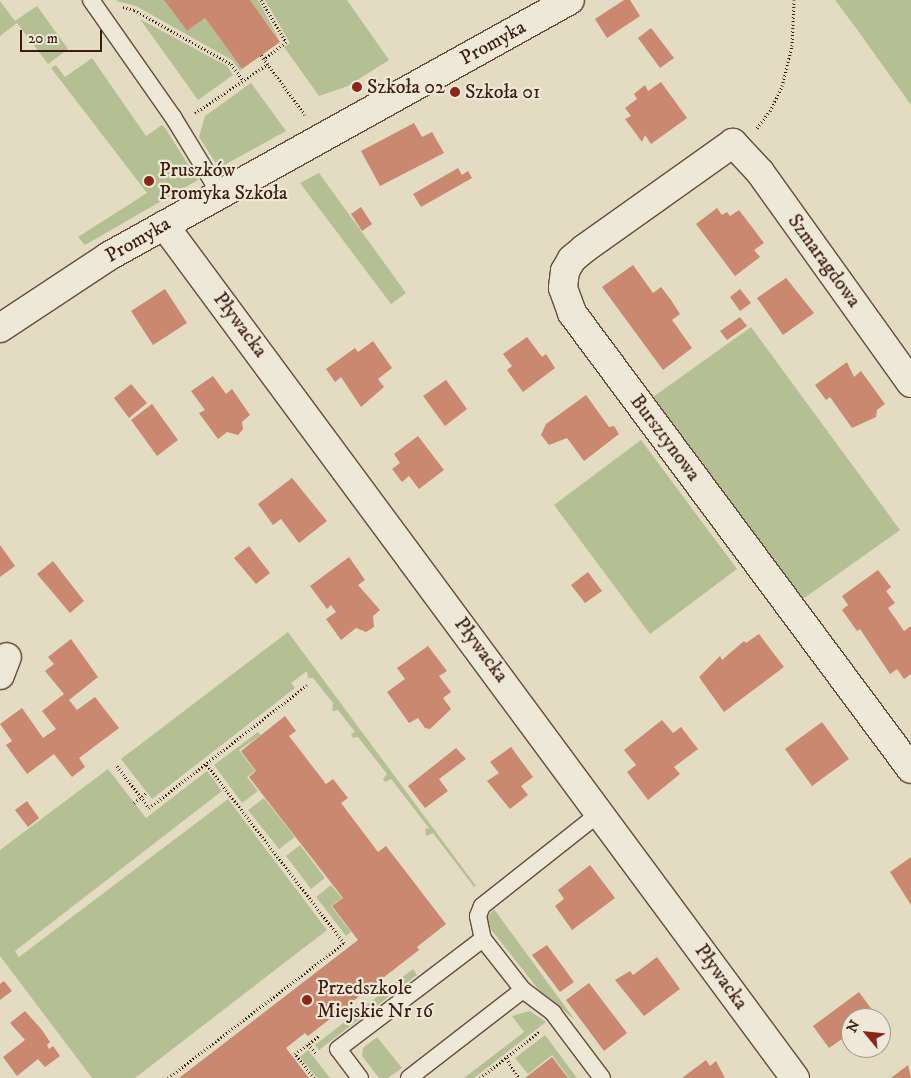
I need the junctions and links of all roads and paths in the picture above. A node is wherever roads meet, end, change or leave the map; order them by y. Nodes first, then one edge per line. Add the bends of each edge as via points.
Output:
1 (261, 0) edge
2 (570, 0) edge
3 (794, 0) edge
4 (95, 6) edge
5 (261, 55) dead end
6 (264, 59) junction
7 (268, 64) junction
8 (243, 80) junction
9 (310, 123) dead end
10 (178, 124) junction
11 (733, 143) junction
12 (220, 194) junction
13 (164, 225) junction
14 (0, 328) edge
15 (911, 383) edge
16 (307, 685) dead end
17 (206, 764) junction
18 (117, 766) dead end
19 (911, 769) edge
20 (147, 792) dead end
21 (141, 798) junction
22 (134, 803) dead end
23 (600, 812) junction
24 (483, 940) junction
25 (523, 990) junction
26 (545, 1028) dead end
27 (506, 1058) junction
28 (168, 1078) edge
29 (360, 1078) edge
30 (409, 1078) edge
31 (480, 1078) edge
32 (519, 1078) edge
33 (602, 1078) edge
34 (795, 1078) edge

1 - 6 path via 286,42
2 - 12 street, Promyka
3 - 11 path via 792,46 782,86 756,130
4 - 8 path via 109,4 134,10 231,64
4 - 10 lane
5 - 6 path
6 - 7 path
7 - 8 path
7 - 9 path
8 - 10 path
10 - 12 lane
11 - 15 street, Szmaragdowa via 760,172
11 - 19 street, Bursztynowa via 572,259 565,271 563,288 566,301
12 - 13 street, Promyka
13 - 14 street, Promyka via 108,256
13 - 23 street, Pływacka
16 - 17 path
17 - 21 path via 149,808
17 - 28 path via 344,943
18 - 21 path
20 - 21 path
21 - 22 path
23 - 24 lane via 482,906 478,922
23 - 34 street, Pływacka
24 - 25 lane
24 - 29 lane via 338,1049
25 - 30 lane
25 - 33 lane via 553,1013
26 - 27 path
27 - 31 path
27 - 32 path

